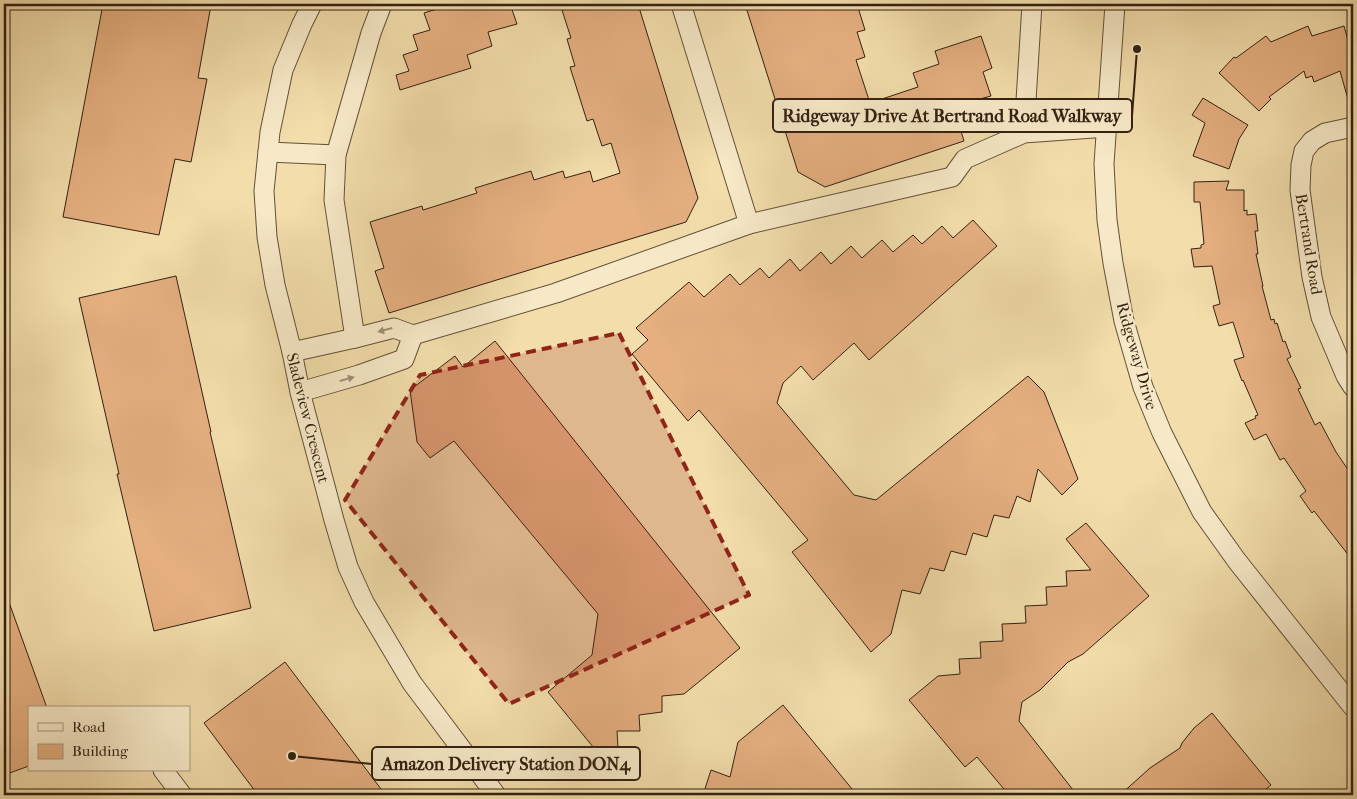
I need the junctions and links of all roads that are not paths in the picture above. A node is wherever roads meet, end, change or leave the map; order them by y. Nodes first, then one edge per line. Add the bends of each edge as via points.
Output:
1 (312, 4) edge
2 (382, 4) edge
3 (681, 4) edge
4 (1032, 4) edge
5 (1115, 4) edge
6 (1107, 127) junction
7 (1353, 127) edge
8 (1024, 133) junction
9 (268, 152) junction
10 (336, 155) junction
11 (749, 224) junction
12 (413, 335) junction
13 (355, 338) junction
14 (292, 352) junction
15 (1353, 387) edge
16 (300, 392) junction
17 (1353, 707) edge
18 (165, 772) edge
19 (182, 795) edge
20 (496, 795) edge

1 - 9 street, Sladeview Crescent via 283,70
2 - 10 street
3 - 11 street
4 - 8 street
5 - 6 street, Ridgeway Drive
6 - 8 street
6 - 17 street, Ridgeway Drive via 1104,164 1113,263 1133,353 1162,433 1208,520
7 - 15 street, Bertrand Road via 1325,133 1312,141 1304,151 1300,165 1300,190 1321,318
8 - 11 street via 965,160 952,176
9 - 10 street
9 - 14 street, Sladeview Crescent via 264,191 267,238
10 - 13 street via 334,200
11 - 12 street via 556,293
12 -> 13 street via 394,328
16 -> 12 street via 404,358
13 - 14 street
14 - 16 street, Sladeview Crescent
16 - 20 street, Sladeview Crescent via 348,567 364,602 412,683
18 - 19 street

